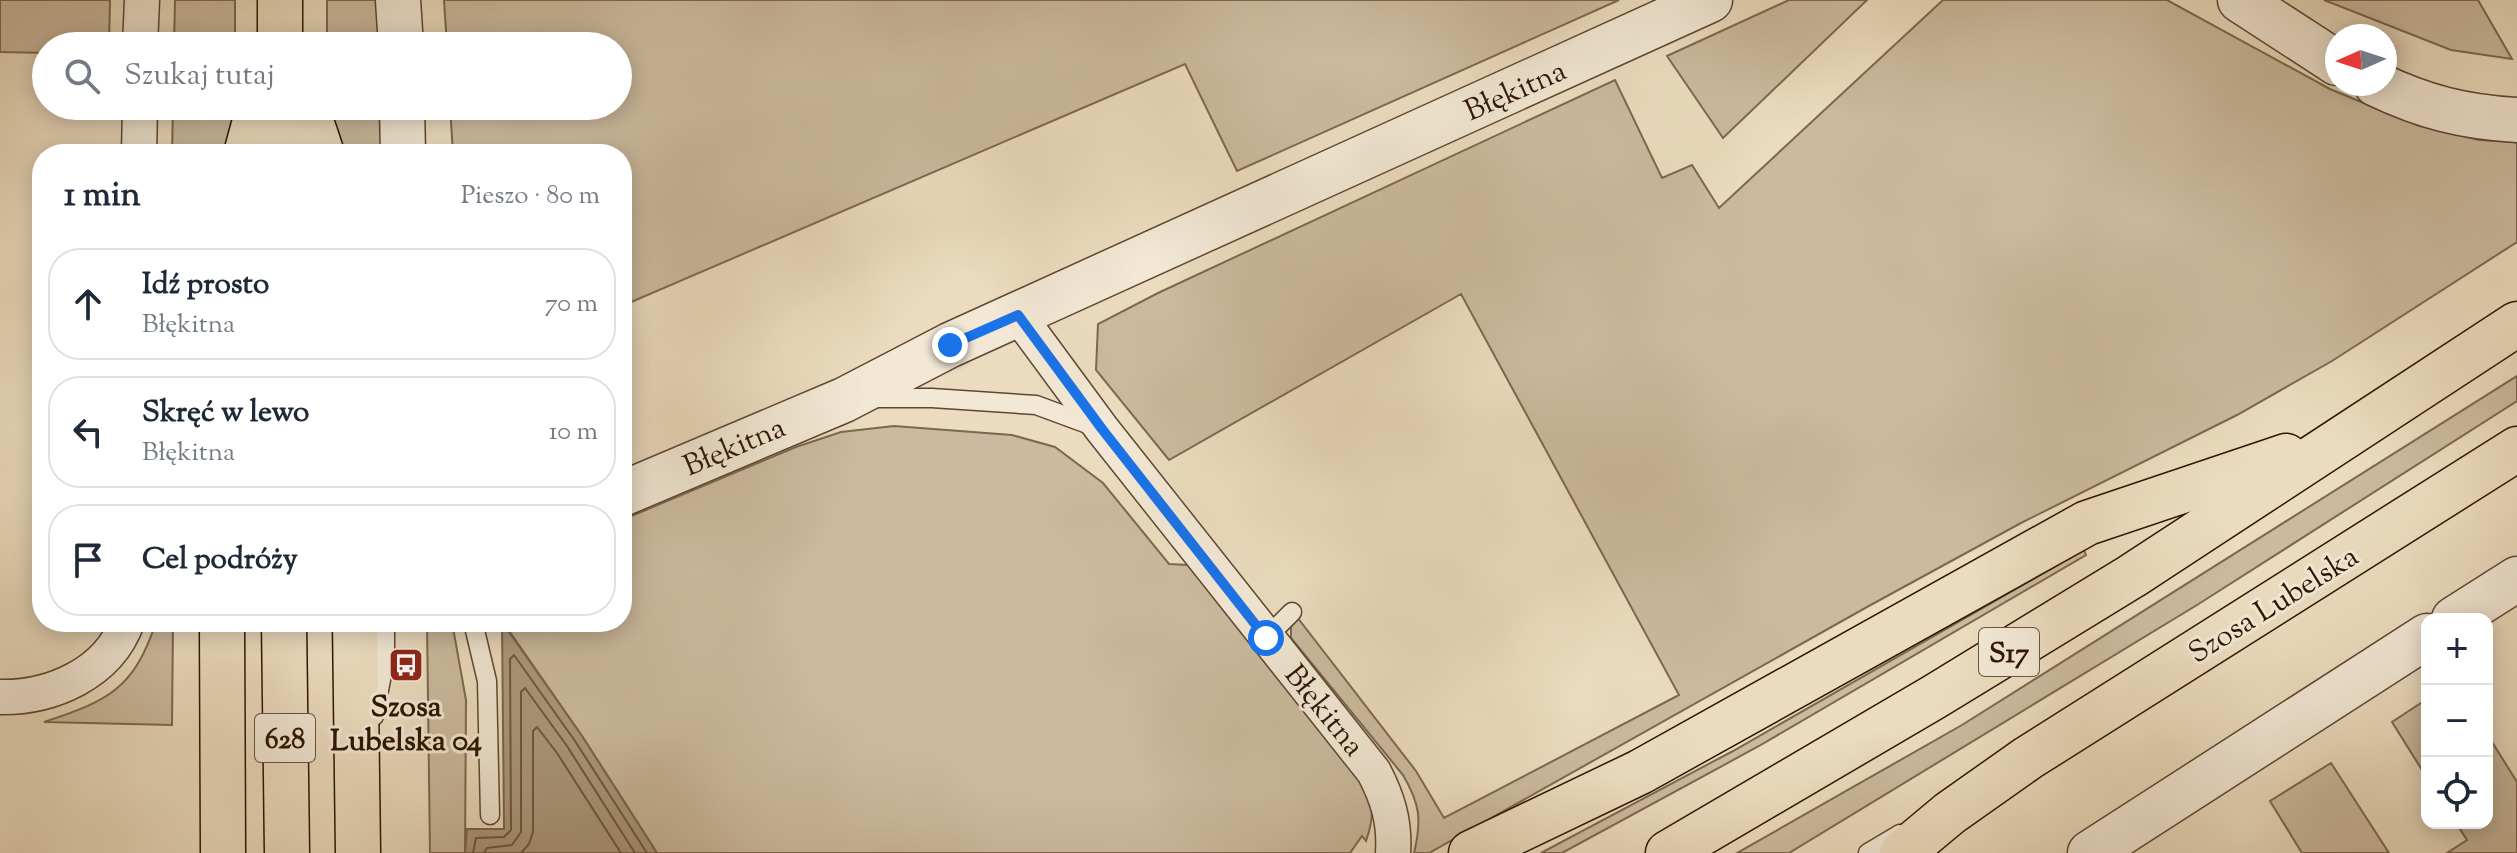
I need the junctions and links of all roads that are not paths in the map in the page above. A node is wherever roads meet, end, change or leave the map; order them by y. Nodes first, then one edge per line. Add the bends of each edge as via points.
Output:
1 (142, 0) edge
2 (398, 0) edge
3 (1710, 0) edge
4 (2240, 0) edge
5 (141, 32) edge
6 (400, 32) edge
7 (2325, 55) edge
8 (2397, 93) edge
9 (140, 120) edge
10 (255, 120) edge
11 (280, 120) edge
12 (311, 120) edge
13 (402, 120) edge
14 (2517, 120) edge
15 (139, 144) edge
16 (249, 144) edge
17 (280, 144) edge
18 (319, 144) edge
19 (403, 144) edge
20 (1018, 315) junction
21 (2517, 324) edge
22 (844, 400) junction
23 (1102, 429) junction
24 (2341, 438) junction
25 (2517, 449) edge
26 (632, 490) edge
27 (2517, 579) edge
28 (1292, 612) dead end
29 (2463, 613) edge
30 (121, 632) edge
31 (222, 632) edge
32 (284, 632) edge
33 (355, 632) edge
34 (385, 632) edge
35 (475, 632) edge
36 (1266, 638) junction
37 (2421, 640) edge
38 (0, 697) edge
39 (2028, 758) junction
40 (359, 789) junction
41 (490, 815) dead end
42 (223, 853) edge
43 (287, 853) edge
44 (358, 853) edge
45 (1393, 853) edge
46 (1471, 853) edge
47 (1668, 853) edge
48 (1868, 853) edge
49 (1902, 853) edge
50 (2090, 853) edge

1 - 5 street
2 - 6 street
3 - 20 street, Błękitna
4 - 7 street
8 - 14 street via 2431,108
9 - 15 street
10 - 16 main road
11 - 17 main road
12 - 18 main road
13 - 19 street
20 - 22 street, Błękitna
20 - 23 street, Błękitna
21 - 24 main road, S17
22 - 23 lane via 920,397 1036,405
22 - 26 street, Błękitna
23 - 36 street, Błękitna
24 - 46 main road via 2087,523 1640,772
24 - 47 main road, S17 via 2132,576
25 - 39 main road, Szosa Lubelska
27 - 29 street
28 - 36 lane
30 - 38 street via 106,657 78,679 21,697
31 - 42 main road
32 - 43 main road, 628
33 - 40 main road
34 - 40 lane via 385,659
35 - 41 lane via 487,681
36 - 45 street, Błękitna via 1374,772 1388,799
37 - 50 street
39 - 48 lane, Szosa Lubelska
39 - 49 main road, Szosa Lubelska
40 - 44 main road

